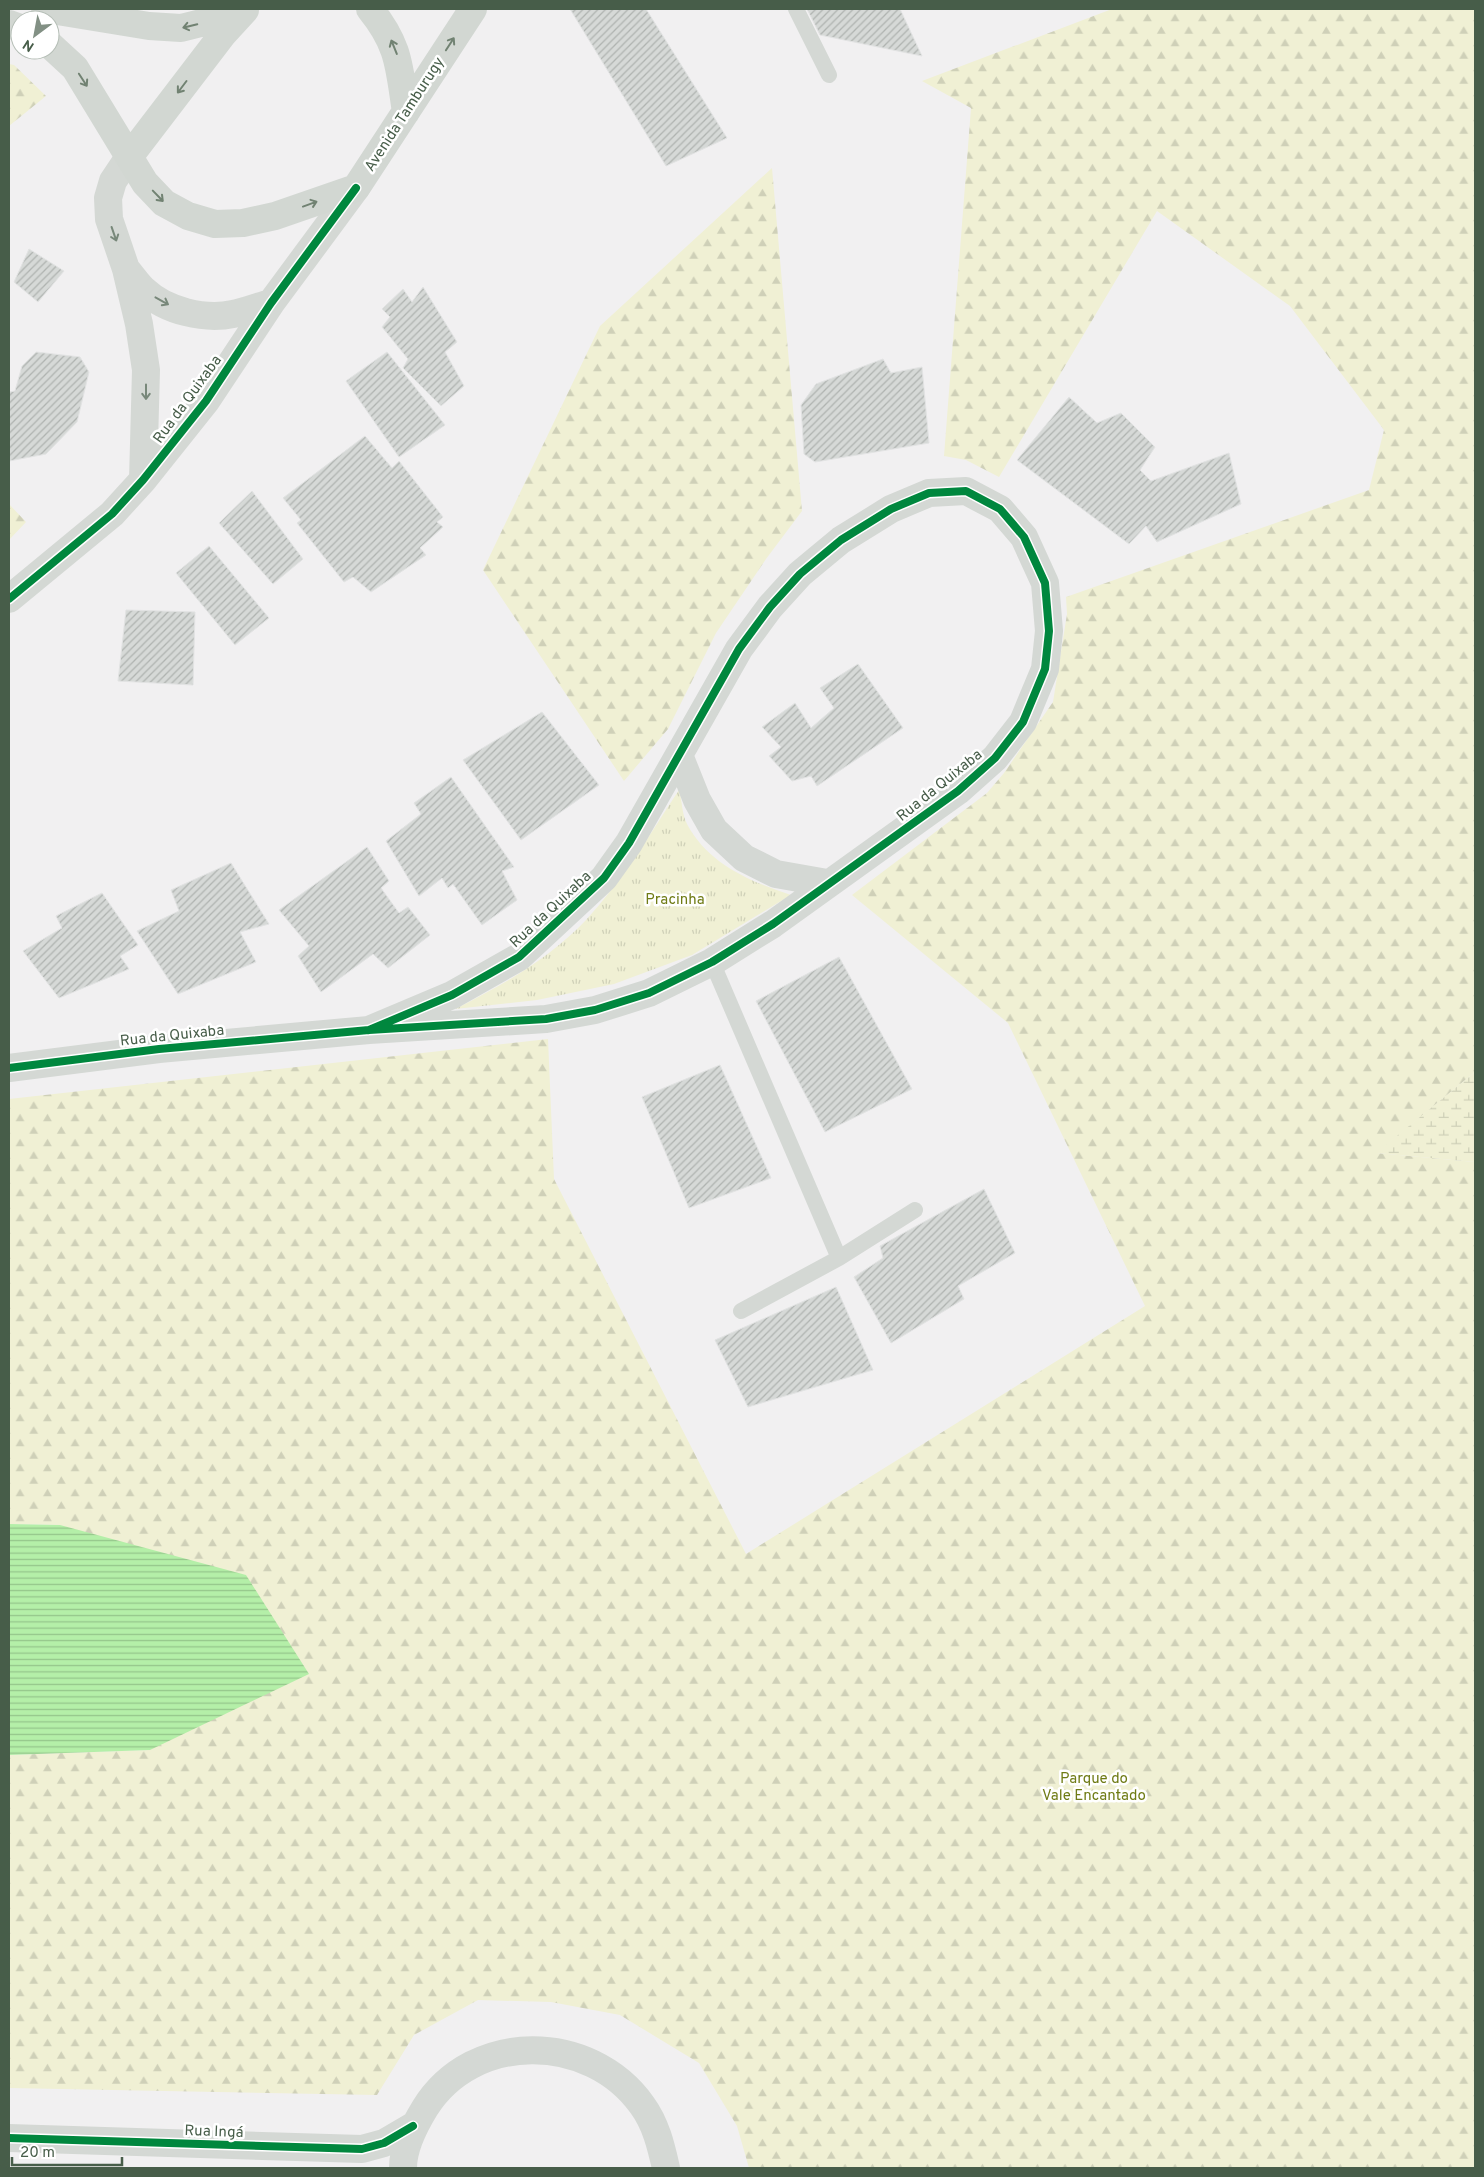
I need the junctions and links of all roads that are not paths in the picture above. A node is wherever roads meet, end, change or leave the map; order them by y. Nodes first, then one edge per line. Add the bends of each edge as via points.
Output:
1 (45, 9) edge
2 (236, 9) edge
3 (246, 9) edge
4 (370, 9) edge
5 (473, 9) edge
6 (796, 9) edge
7 (60, 54) edge
8 (829, 75) dead end
9 (406, 112) junction
10 (129, 157) junction
11 (356, 188) junction
12 (126, 269) junction
13 (271, 303) junction
14 (143, 480) junction
15 (9, 599) edge
16 (679, 755) junction
17 (827, 883) junction
18 (712, 962) junction
19 (369, 1030) junction
20 (9, 1068) edge
21 (915, 1210) dead end
22 (839, 1258) junction
23 (741, 1312) dead end
24 (413, 2126) junction
25 (9, 2138) edge
26 (403, 2168) edge
27 (666, 2168) edge

2 -> 1 main road via 217,19 181,28
3 -> 10 main road via 223,34
9 -> 4 main road via 396,50 385,27
9 -> 5 main road, Avenida Tamburugy
6 - 8 lane
7 -> 10 main road, Avenida Tamburugy via 75,68
9 - 11 main road, Avenida Tamburugy
10 -> 11 main road, Avenida Tamburugy via 145,183 164,203 188,216 215,224 243,223 275,216
10 -> 12 street, Rua da Quixaba via 113,181 108,198 109,219
11 - 13 street, Rua da Quixaba
12 -> 13 street via 145,292 166,305 190,312 213,316 233,314
12 -> 14 street, Rua da Quixaba via 146,370
13 - 14 street, Rua da Quixaba via 206,400
14 - 15 street, Rua da Quixaba via 112,514
16 - 17 street via 697,800 714,830 744,858 776,874
16 - 17 street, Rua da Quixaba via 739,649 770,606 800,574 841,540 891,509 929,493 966,491 1000,508 1024,537 1045,583 1050,631 1045,669 1023,722 994,758 958,791
16 - 19 street, Rua da Quixaba via 629,843 604,878 526,951 452,995
17 - 18 street, Rua da Quixaba via 773,924
18 - 19 street, Rua da Quixaba via 649,993 595,1010 546,1019
18 - 22 lane
19 - 20 street, Rua da Quixaba via 159,1049
21 - 22 lane
22 - 23 lane
24 - 25 street, Rua Ingá via 384,2143 362,2149
24 - 26 street
24 - 27 street via 432,2097 456,2074 487,2057 521,2049 556,2051 589,2061 618,2079 642,2105 658,2136

